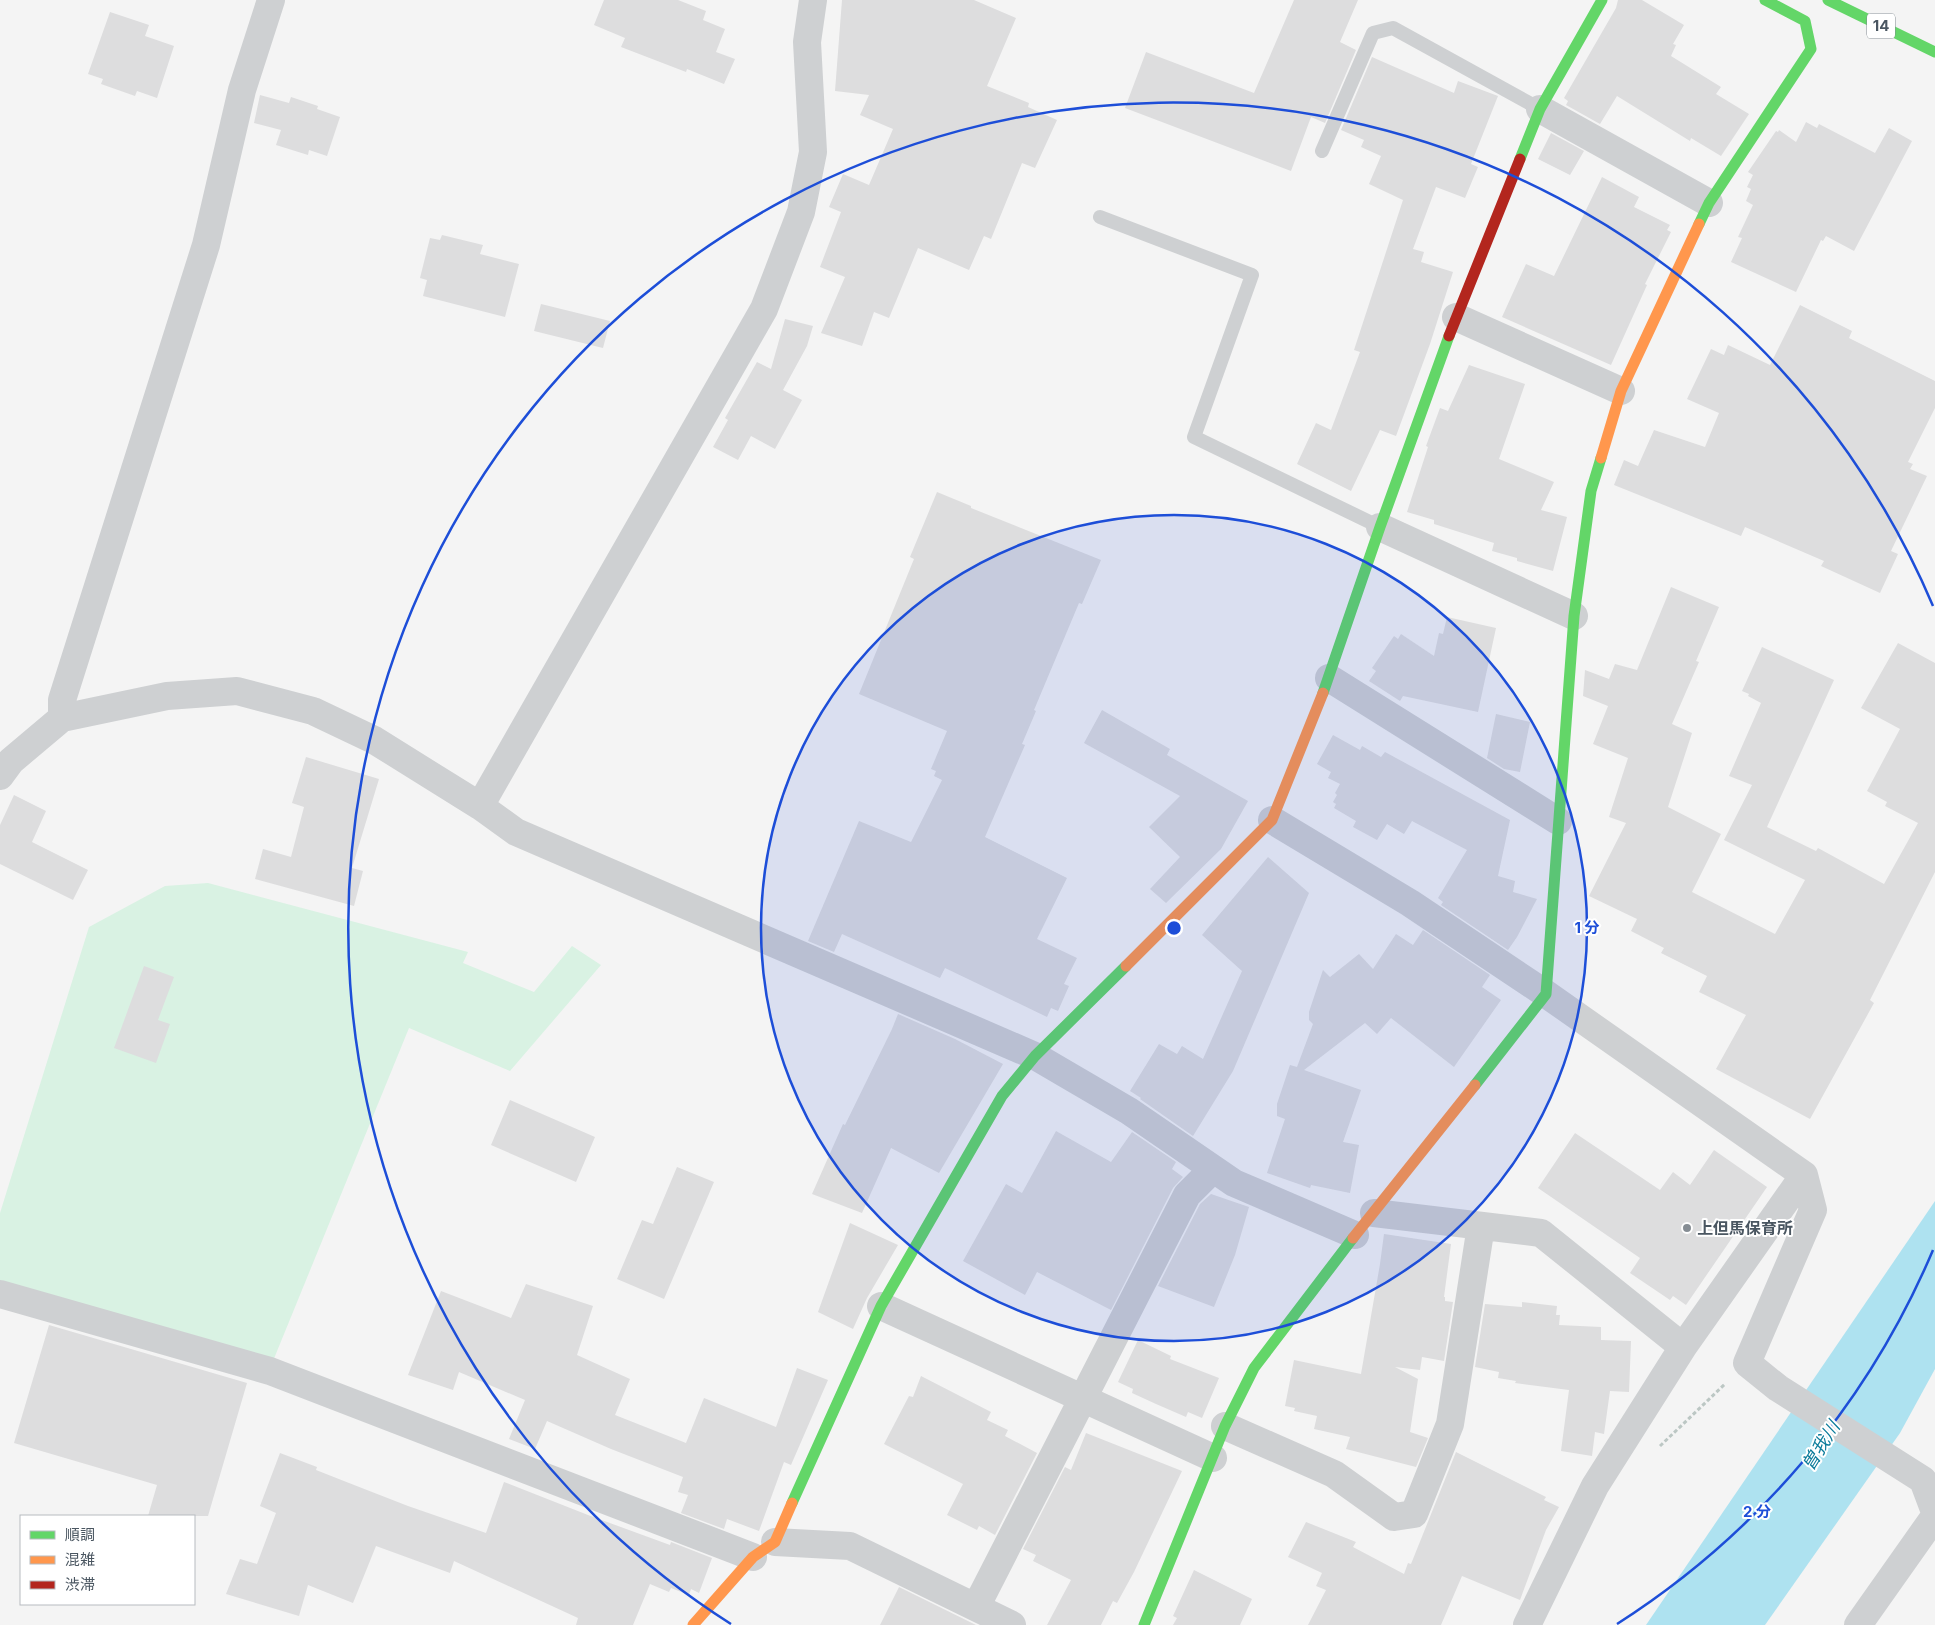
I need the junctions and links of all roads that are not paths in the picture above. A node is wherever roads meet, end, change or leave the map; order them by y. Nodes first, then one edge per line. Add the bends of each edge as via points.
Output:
1 (271, 0) edge
2 (813, 0) edge
3 (1602, 0) edge
4 (1765, 0) edge
5 (1828, 0) edge
6 (1935, 52) edge
7 (1540, 109) junction
8 (1322, 150) dead end
9 (1709, 203) junction
10 (1100, 217) dead end
11 (1456, 317) junction
12 (1621, 392) junction
13 (1380, 527) junction
14 (1574, 616) junction
15 (1329, 678) junction
16 (62, 718) junction
17 (0, 776) edge
18 (480, 806) junction
19 (1272, 820) junction
20 (1558, 821) junction
21 (1546, 994) junction
22 (1035, 1056) junction
23 (1212, 1169) junction
24 (1804, 1174) junction
25 (1374, 1213) junction
26 (1481, 1226) junction
27 (1355, 1235) junction
28 (0, 1294) edge
29 (881, 1306) junction
30 (1683, 1347) junction
31 (1084, 1399) junction
32 (1224, 1426) junction
33 (1212, 1458) junction
34 (1935, 1514) edge
35 (775, 1542) junction
36 (753, 1557) junction
37 (976, 1607) junction
38 (693, 1625) edge
39 (1012, 1625) edge
40 (1144, 1625) edge
41 (1527, 1625) edge
42 (1858, 1625) edge

1 - 16 street via 242,90 206,245 62,700
2 - 18 street via 807,42 813,152 801,212 764,309
3 - 7 street
4 - 9 street via 1805,21 1811,49
5 - 6 street, 14
7 - 8 lane via 1393,28 1373,33
7 - 9 street
7 - 11 street
9 - 12 street
10 - 13 lane via 1252,275 1194,437
11 - 12 street
11 - 13 street
12 - 14 street via 1591,491
13 - 14 street
13 - 15 street
14 - 20 street
15 - 19 street
15 - 20 street
16 - 17 street via 11,761
16 - 18 street via 168,696 237,691 312,711 365,736
18 - 22 street via 516,832
19 - 21 street via 1410,903
19 - 22 street
20 - 21 street
21 - 24 street
21 - 25 street
22 - 23 street via 1129,1111
22 - 29 street via 1002,1096
23 - 27 street via 1234,1183
23 - 31 street via 1187,1196
24 - 30 street
24 - 34 street via 1813,1210 1747,1363 1778,1388 1923,1480
25 - 26 street
25 - 27 street
26 - 30 street via 1540,1233
26 - 32 street via 1450,1424 1414,1514 1394,1518 1334,1474
27 - 32 street via 1254,1368
28 - 36 street via 270,1371
29 - 31 street
29 - 35 street
30 - 41 street via 1595,1486
31 - 33 street
31 - 37 street
32 - 33 street
33 - 40 street
34 - 42 street
35 - 36 street
35 - 37 street via 850,1546
36 - 38 street
37 - 39 street

